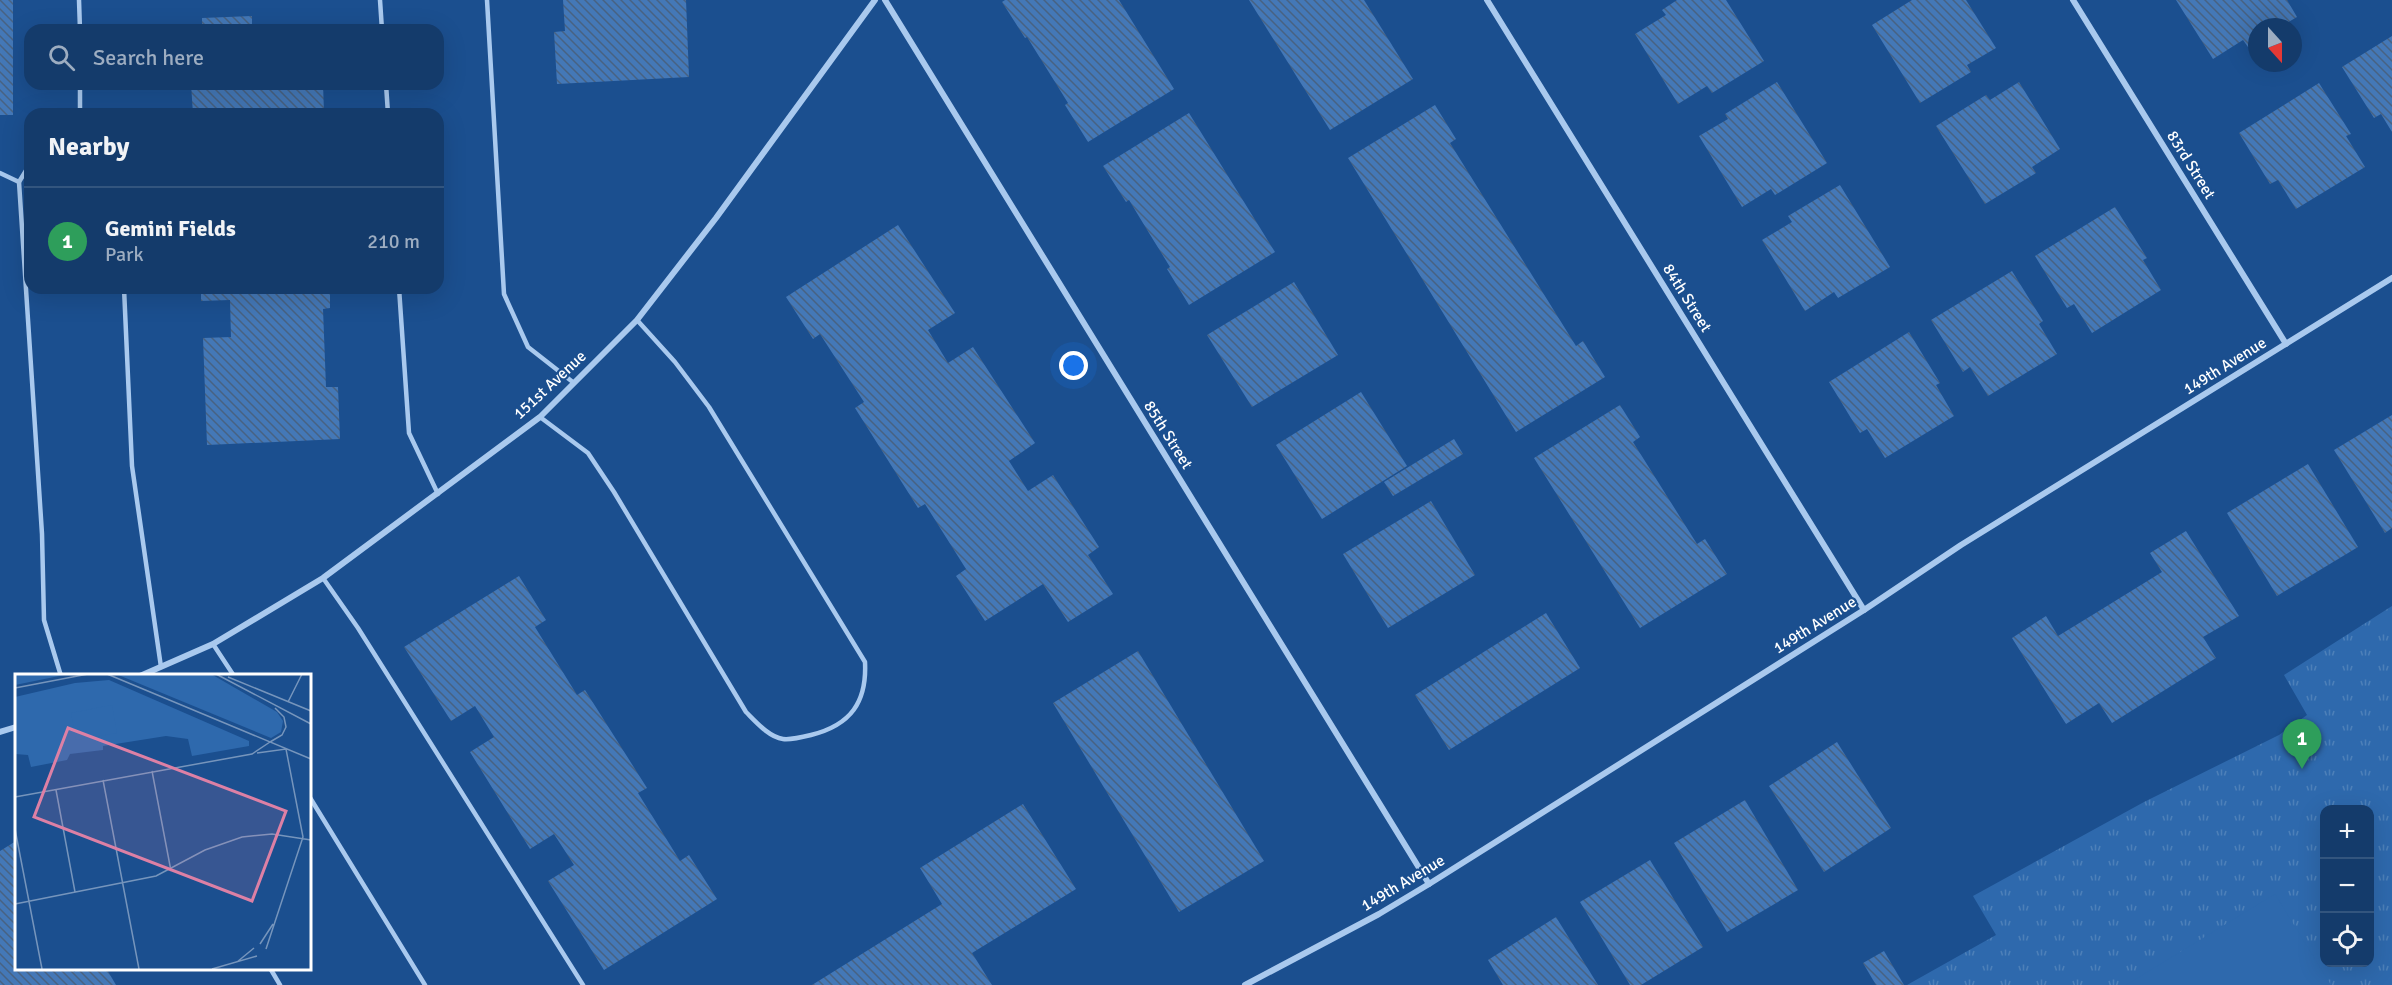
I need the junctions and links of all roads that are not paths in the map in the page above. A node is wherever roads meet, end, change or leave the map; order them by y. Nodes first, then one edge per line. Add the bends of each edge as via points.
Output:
1 (79, 0) edge
2 (380, 0) edge
3 (488, 0) edge
4 (875, 0) edge
5 (885, 0) edge
6 (1487, 0) edge
7 (2073, 0) edge
8 (80, 24) edge
9 (382, 24) edge
10 (80, 90) edge
11 (386, 90) edge
12 (80, 108) edge
13 (388, 108) edge
14 (0, 173) edge
15 (24, 174) edge
16 (19, 182) junction
17 (24, 260) edge
18 (2392, 278) edge
19 (26, 294) edge
20 (123, 294) edge
21 (399, 294) edge
22 (637, 320) junction
23 (2286, 344) junction
24 (574, 383) junction
25 (540, 417) junction
26 (438, 494) junction
27 (323, 578) junction
28 (1864, 610) junction
29 (213, 644) junction
30 (160, 667) junction
31 (60, 674) edge
32 (145, 674) edge
33 (233, 674) edge
34 (15, 727) edge
35 (0, 732) edge
36 (310, 798) edge
37 (1429, 884) junction
38 (271, 970) edge
39 (280, 985) edge
40 (425, 985) edge
41 (583, 985) edge
42 (1245, 985) edge

1 - 8 lane
2 - 9 lane
3 - 24 lane via 504,294 528,347
4 - 22 street, 151st Avenue
5 - 37 street, 85th Street
6 - 28 street, 84th Street
7 - 23 street, 83rd Street
10 - 12 lane
11 - 13 lane
14 - 16 lane
15 - 16 lane
16 - 17 lane
18 - 23 street, 149th Avenue
19 - 31 lane via 44,620
20 - 30 lane via 132,466
21 - 26 lane via 409,433
22 - 24 street, 151st Avenue
22 - 25 lane via 709,407 865,662 863,696 845,720 827,731 783,739 765,730 746,712 588,453
23 - 28 street, 149th Avenue via 1961,545
24 - 25 street, 151st Avenue
25 - 26 street, 151st Avenue
26 - 27 street, 151st Avenue
27 - 29 street, 151st Avenue
27 - 41 lane
28 - 37 street, 149th Avenue
29 - 30 street, 151st Avenue
29 - 33 lane
30 - 32 street, 151st Avenue
34 - 35 street
36 - 40 lane
37 - 42 street, 149th Avenue
38 - 39 lane

